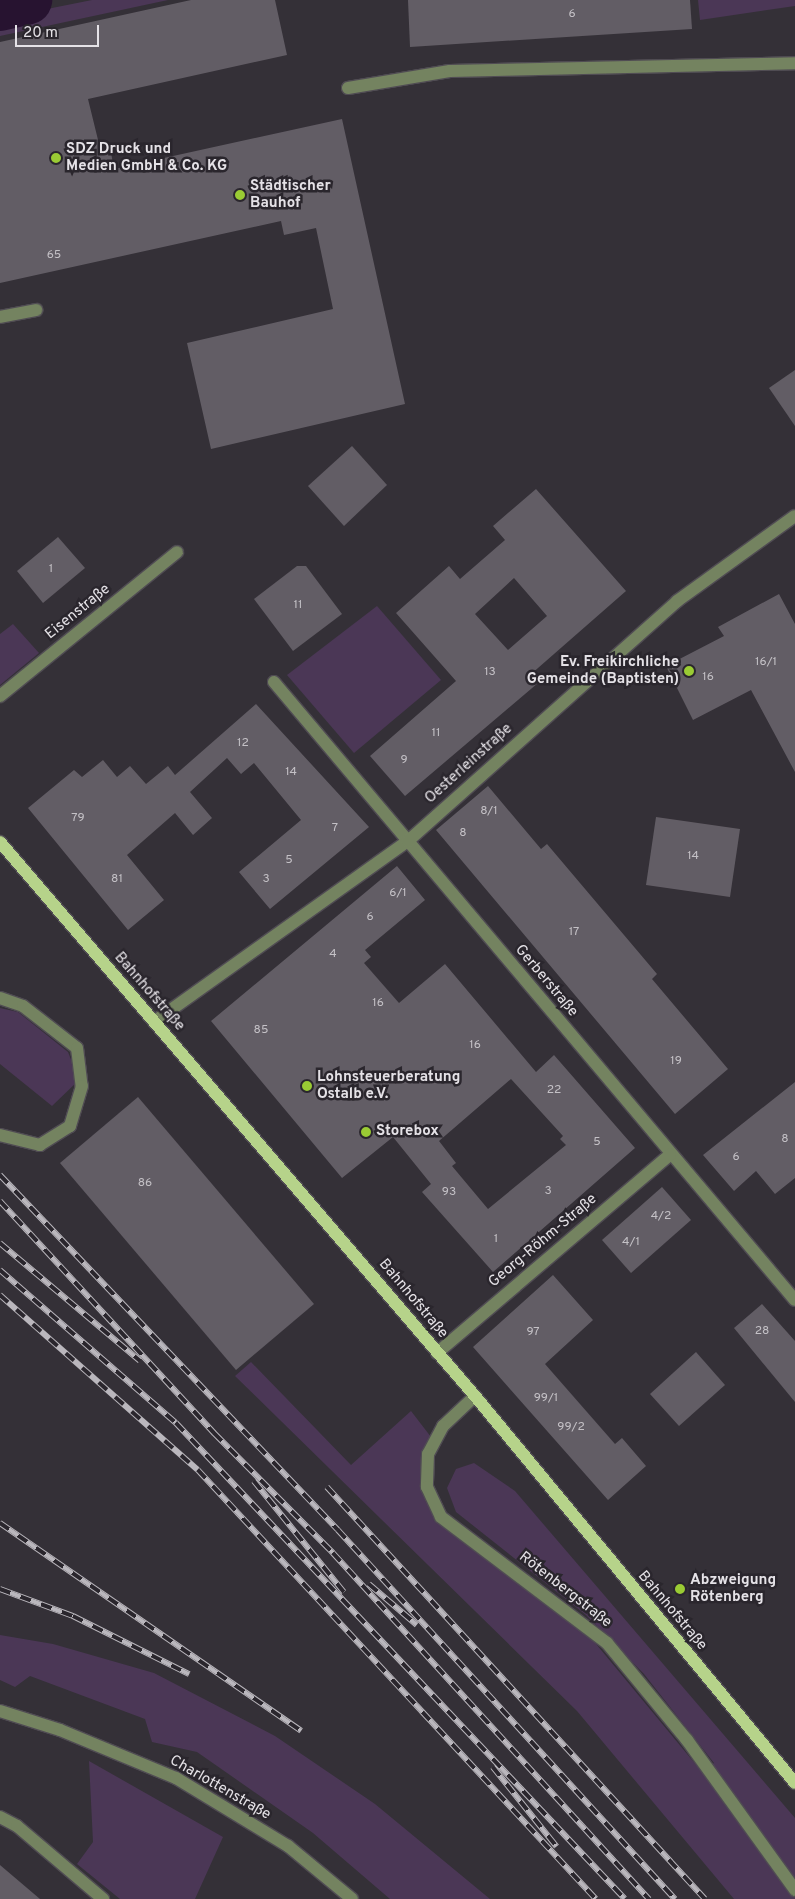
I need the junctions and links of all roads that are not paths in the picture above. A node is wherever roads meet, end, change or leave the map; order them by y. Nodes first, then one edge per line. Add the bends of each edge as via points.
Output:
1 (795, 63) edge
2 (348, 88) dead end
3 (36, 310) dead end
4 (0, 317) edge
5 (795, 516) edge
6 (177, 552) dead end
7 (274, 682) dead end
8 (0, 696) edge
9 (408, 841) junction
10 (0, 842) edge
11 (0, 998) edge
12 (154, 1022) junction
13 (0, 1135) edge
14 (670, 1155) junction
15 (795, 1300) edge
16 (437, 1353) junction
17 (475, 1396) junction
18 (0, 1711) edge
19 (795, 1783) edge
20 (0, 1817) edge
21 (795, 1890) edge
22 (103, 1899) edge
23 (352, 1899) edge

1 - 2 street via 450,71
3 - 4 street
5 - 9 street, Oesterleinstraße via 677,601
6 - 8 street, Eisenstraße
7 - 9 street, Gerberstraße
9 - 12 street, Oesterleinstraße
9 - 14 street, Gerberstraße
10 - 12 main road, Bahnhofstraße
11 - 13 street via 24,1006 77,1048 82,1086 70,1126 40,1145
12 - 16 main road, Bahnhofstraße
14 - 15 street, Gerberstraße
14 - 16 street, Georg-Röhm-Straße
16 - 17 main road, Bahnhofstraße
17 - 19 main road, Bahnhofstraße
17 - 21 street, Rötenbergstraße via 443,1426 428,1454 427,1487 441,1517 607,1643 687,1740
18 - 23 street, Charlottenstraße via 60,1730 176,1778 288,1846
20 - 22 street via 24,1832

